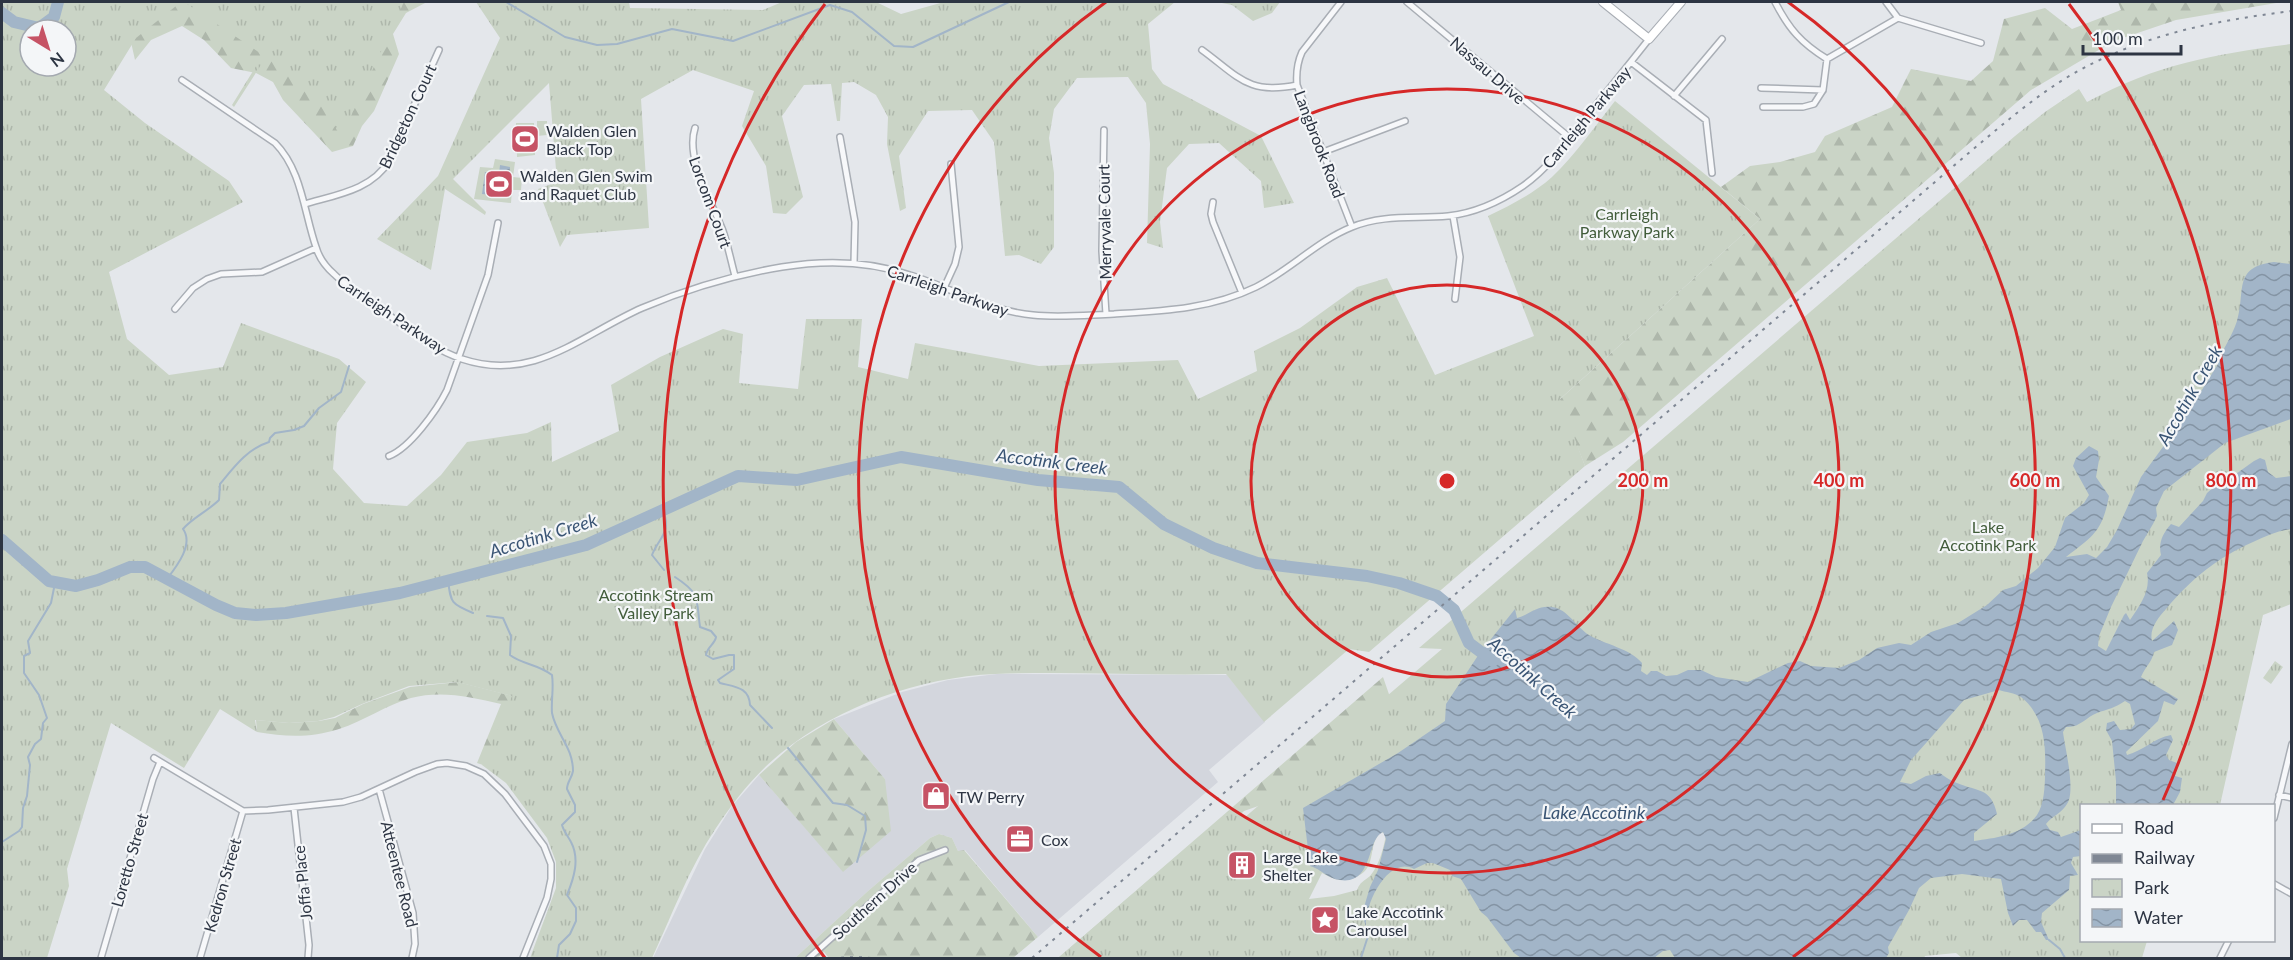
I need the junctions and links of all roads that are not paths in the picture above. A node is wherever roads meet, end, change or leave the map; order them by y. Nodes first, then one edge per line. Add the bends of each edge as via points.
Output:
1 (1341, 2) edge
2 (1407, 2) edge
3 (1603, 2) edge
4 (1681, 2) edge
5 (1775, 2) edge
6 (1886, 2) edge
7 (1898, 18) junction
8 (1649, 39) junction
9 (1722, 39) dead end
10 (1981, 43) dead end
11 (439, 50) dead end
12 (1202, 50) dead end
13 (1827, 59) junction
14 (1631, 62) junction
15 (182, 80) dead end
16 (1297, 85) junction
17 (1761, 88) dead end
18 (1823, 90) junction
19 (1674, 96) junction
20 (1763, 107) dead end
21 (1405, 120) dead end
22 (695, 129) dead end
23 (1104, 130) dead end
24 (840, 137) dead end
25 (1570, 138) junction
26 (1323, 152) junction
27 (951, 164) dead end
28 (1712, 173) dead end
29 (1213, 202) dead end
30 (305, 204) junction
31 (1453, 216) junction
32 (498, 223) dead end
33 (1352, 227) junction
34 (316, 248) junction
35 (854, 263) junction
36 (735, 276) junction
37 (944, 288) junction
38 (1242, 293) junction
39 (1455, 299) dead end
40 (175, 309) dead end
41 (1106, 314) junction
42 (459, 358) junction
43 (388, 456) dead end
44 (2292, 744) edge
45 (154, 758) dead end
46 (160, 762) junction
47 (378, 789) junction
48 (2279, 795) junction
49 (2292, 798) edge
50 (294, 808) junction
51 (243, 811) junction
52 (2275, 813) edge
53 (945, 850) dead end
54 (2275, 885) edge
55 (2292, 894) edge
56 (2228, 942) edge
57 (101, 958) edge
58 (200, 958) edge
59 (308, 958) edge
60 (412, 958) edge
61 (523, 958) edge
62 (809, 958) edge
63 (2220, 958) edge

1 - 16 street, Langbrook Road via 1302,52
2 - 25 street, Nassau Drive
3 - 8 street
4 - 8 street, Carrleigh Parkway
5 - 13 street via 1804,45
6 - 7 street
7 - 10 street
7 - 13 street
8 - 14 street, Carrleigh Parkway
9 - 19 street
11 - 30 street, Bridgeton Court via 379,175 363,186
12 - 16 street via 1256,87
13 - 18 street
14 - 19 street
14 - 25 street, Carrleigh Parkway
15 - 30 street, Carrleigh Parkway via 279,147 291,165
16 - 26 street, Langbrook Road
17 - 18 street
18 - 20 street via 1814,104
19 - 28 street via 1706,120
21 - 26 street
22 - 36 street, Lorcom Court via 692,151
23 - 41 street, Merryvale Court via 1102,252
24 - 35 street via 855,222
25 - 31 street, Carrleigh Parkway via 1545,168 1519,189 1488,205
26 - 33 street, Langbrook Road
27 - 37 street via 958,247
29 - 38 street via 1213,222
30 - 34 street, Carrleigh Parkway
31 - 33 street, Carrleigh Parkway via 1388,218
31 - 39 street via 1460,254
32 - 42 street via 488,275
33 - 38 street, Carrleigh Parkway
34 - 40 street via 262,272 221,274 207,279 193,288
34 - 42 street, Carrleigh Parkway via 326,266 342,281 426,342
35 - 36 street, Carrleigh Parkway via 807,263
35 - 37 street, Carrleigh Parkway via 909,274
36 - 42 street, Carrleigh Parkway via 644,307 540,360 498,366
37 - 41 street, Carrleigh Parkway via 1017,313 1054,317
38 - 41 street, Carrleigh Parkway via 1185,308
42 - 43 street via 441,401 407,445
44 - 48 street
45 - 46 street
46 - 51 street
46 - 57 street, Loretto Street
47 - 50 street via 343,802
47 - 60 street, Atteentee Road via 413,913
47 - 61 street via 421,770 447,764 476,770 499,786 544,846 552,870 547,898
48 - 49 street
48 - 52 street
50 - 51 street
50 - 59 street, Joffa Place
51 - 58 street, Kedron Street
53 - 62 street, Southern Drive via 919,860
54 - 55 street
56 - 63 street

